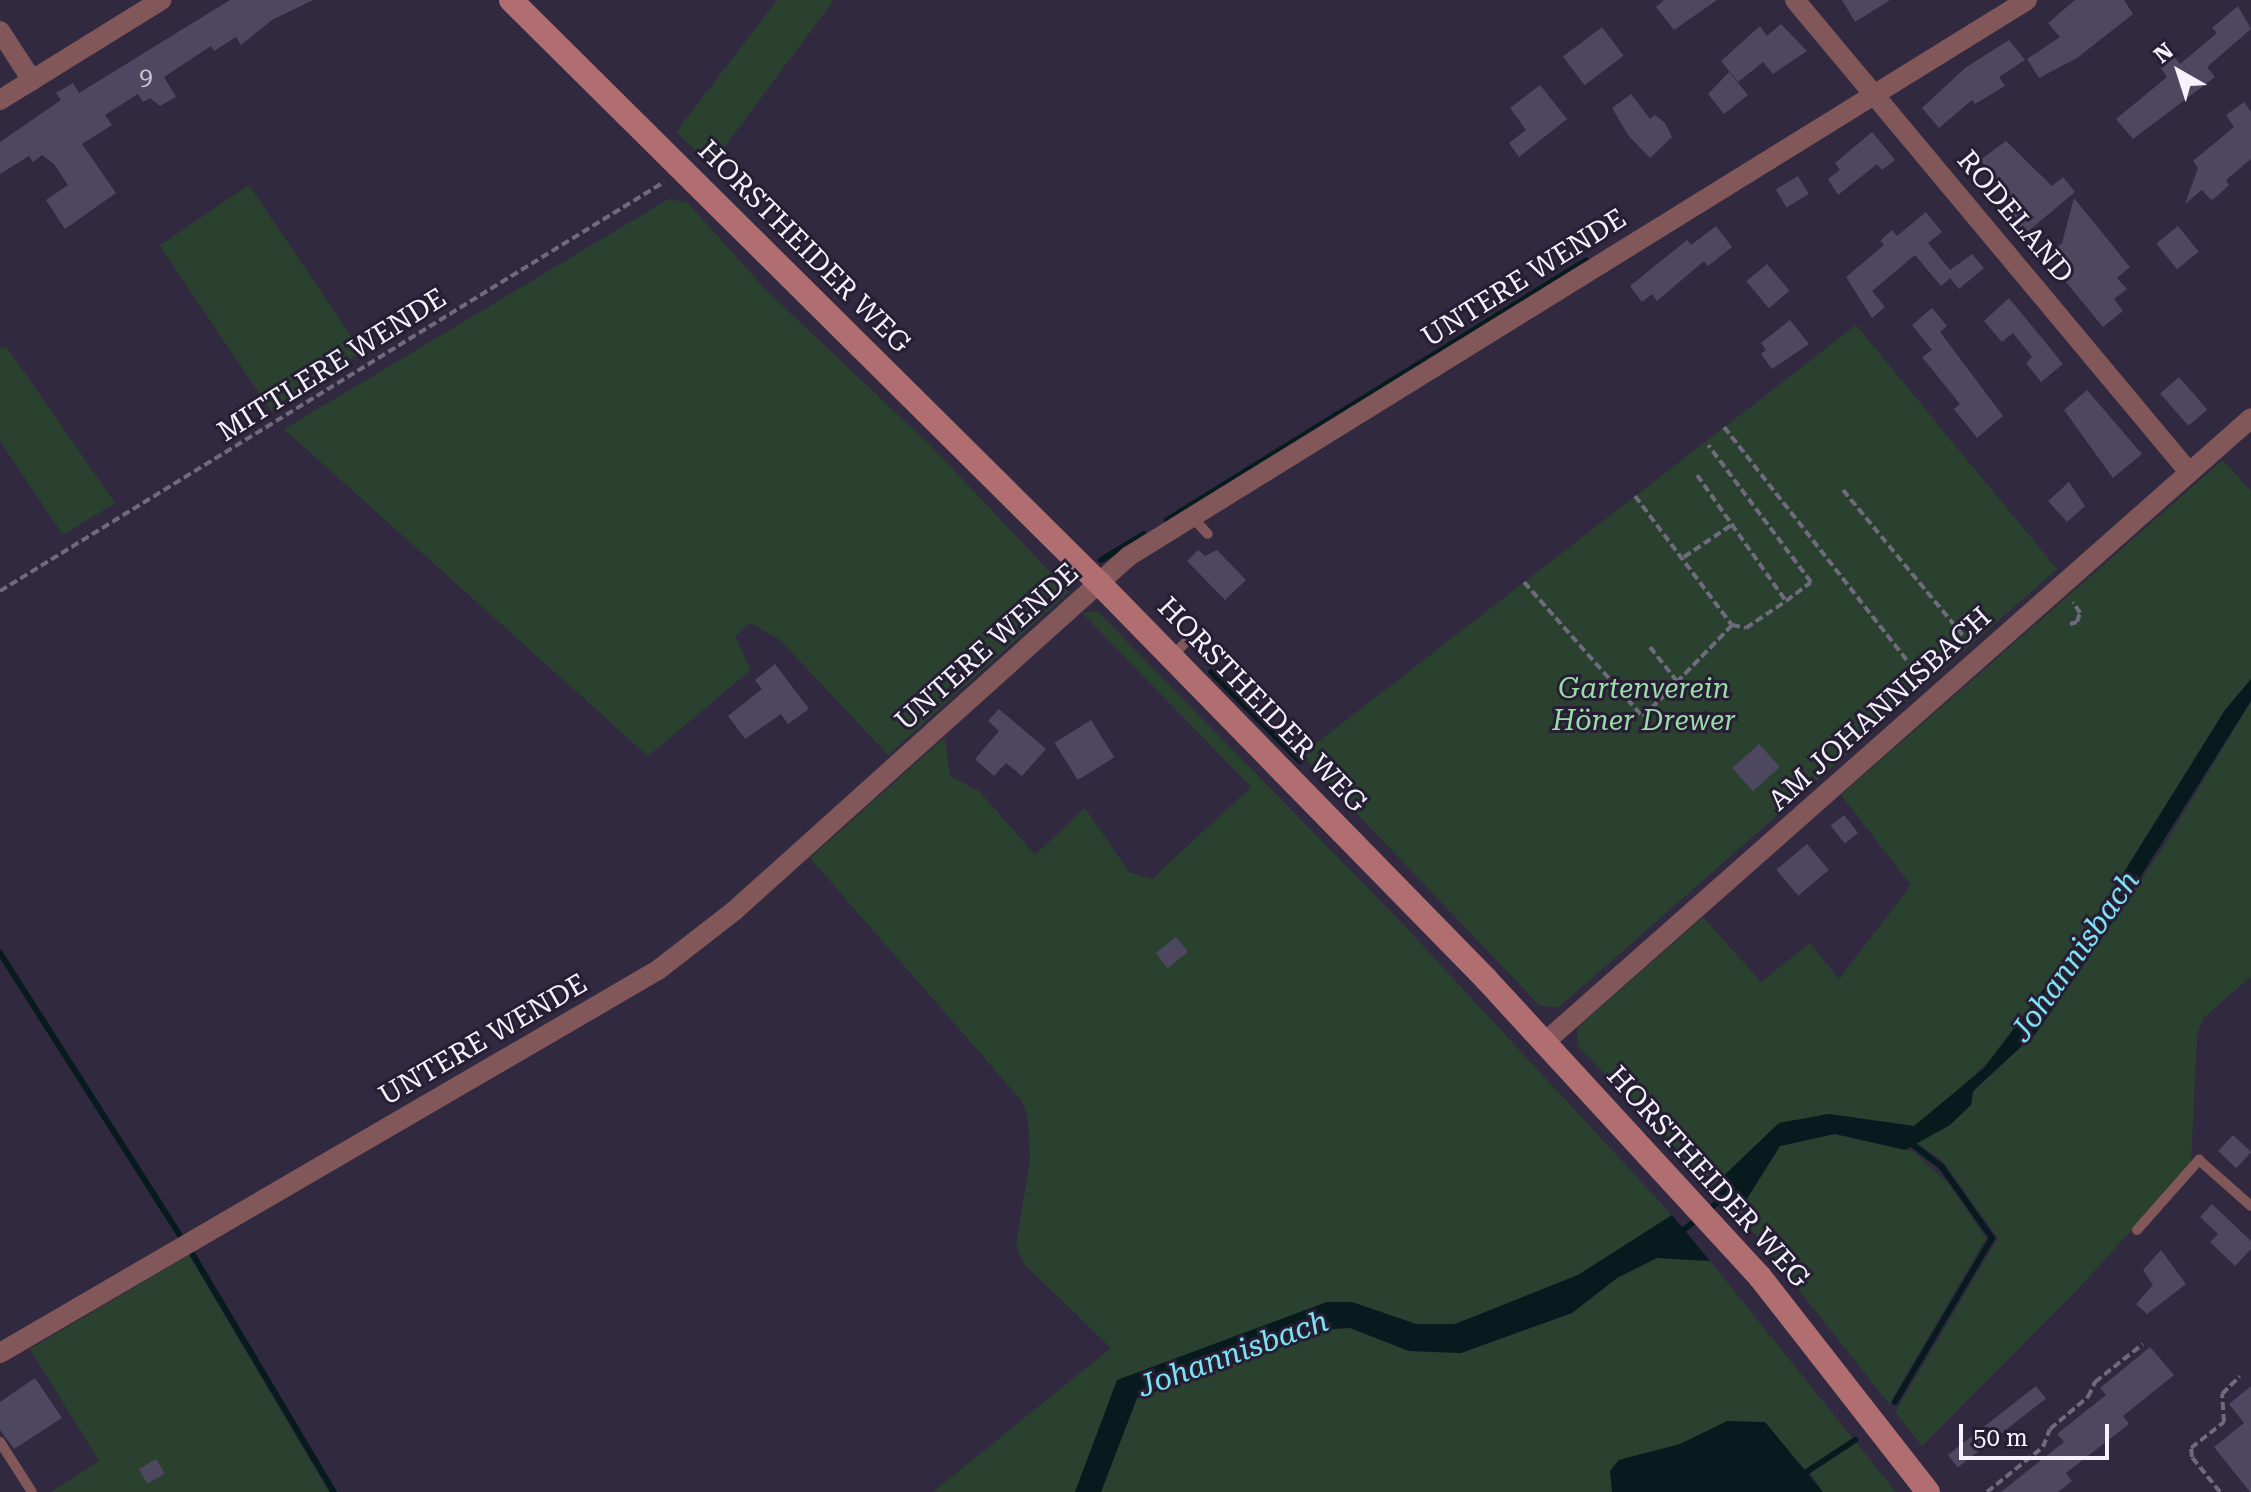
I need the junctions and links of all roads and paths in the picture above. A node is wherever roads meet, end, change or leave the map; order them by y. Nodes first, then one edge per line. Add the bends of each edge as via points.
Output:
1 (161, 0) edge
2 (511, 0) edge
3 (1795, 0) edge
4 (2027, 0) edge
5 (0, 31) edge
6 (32, 80) junction
7 (1875, 95) junction
8 (0, 100) edge
9 (680, 166) junction
10 (2251, 418) edge
11 (1724, 427) dead end
12 (1708, 445) dead end
13 (2189, 472) junction
14 (1697, 475) dead end
15 (1843, 490) dead end
16 (1635, 496) dead end
17 (1192, 517) junction
18 (1733, 524) junction
19 (1208, 534) dead end
20 (1684, 557) junction
21 (1524, 582) dead end
22 (1099, 583) junction
23 (0, 591) edge
24 (1786, 601) junction
25 (2073, 602) dead end
26 (2070, 624) dead end
27 (1732, 625) junction
28 (1197, 631) dead end
29 (1650, 647) dead end
30 (1172, 656) junction
31 (1980, 657) junction
32 (1679, 684) junction
33 (1936, 697) junction
34 (1545, 1042) junction
35 (2251, 1206) edge
36 (2137, 1230) dead end
37 (2143, 1344) dead end
38 (0, 1353) edge
39 (2240, 1376) dead end
40 (0, 1442) edge
41 (32, 1492) edge
42 (1928, 1492) edge
43 (1987, 1492) edge
44 (2220, 1492) edge

1 - 6 street
2 - 9 street, HORSTHEIDER WEG
3 - 7 street, RODELAND
4 - 7 street, UNTERE WENDE
5 - 6 street
6 - 8 street
7 - 13 street, RODELAND
7 - 17 street, UNTERE WENDE
9 - 22 street, HORSTHEIDER WEG
9 - 23 path, MITTLERE WENDE via 665,182
10 - 13 street, AM JOHANNISBACH
11 - 33 path
12 - 24 path via 1811,582
13 - 31 street, AM JOHANNISBACH
14 - 18 path
15 - 31 path
16 - 20 path
17 - 19 lane
17 - 22 street, UNTERE WENDE via 1129,556
18 - 20 path
18 - 24 path
20 - 27 path
21 - 32 path via 1643,717
22 - 30 street, HORSTHEIDER WEG
22 - 38 street, UNTERE WENDE via 734,911 658,970
24 - 27 path via 1746,628
25 - 26 path via 2080,613
27 - 32 path
28 - 30 lane
29 - 32 path
30 - 34 street, HORSTHEIDER WEG
31 - 33 street, AM JOHANNISBACH
33 - 34 street, AM JOHANNISBACH
34 - 42 street, HORSTHEIDER WEG via 1732,1245
35 - 36 lane via 2199,1160
37 - 43 path via 2095,1382 2088,1397 2050,1429 2043,1447
39 - 44 path via 2222,1394 2224,1422 2191,1448 2192,1457
40 - 41 lane

